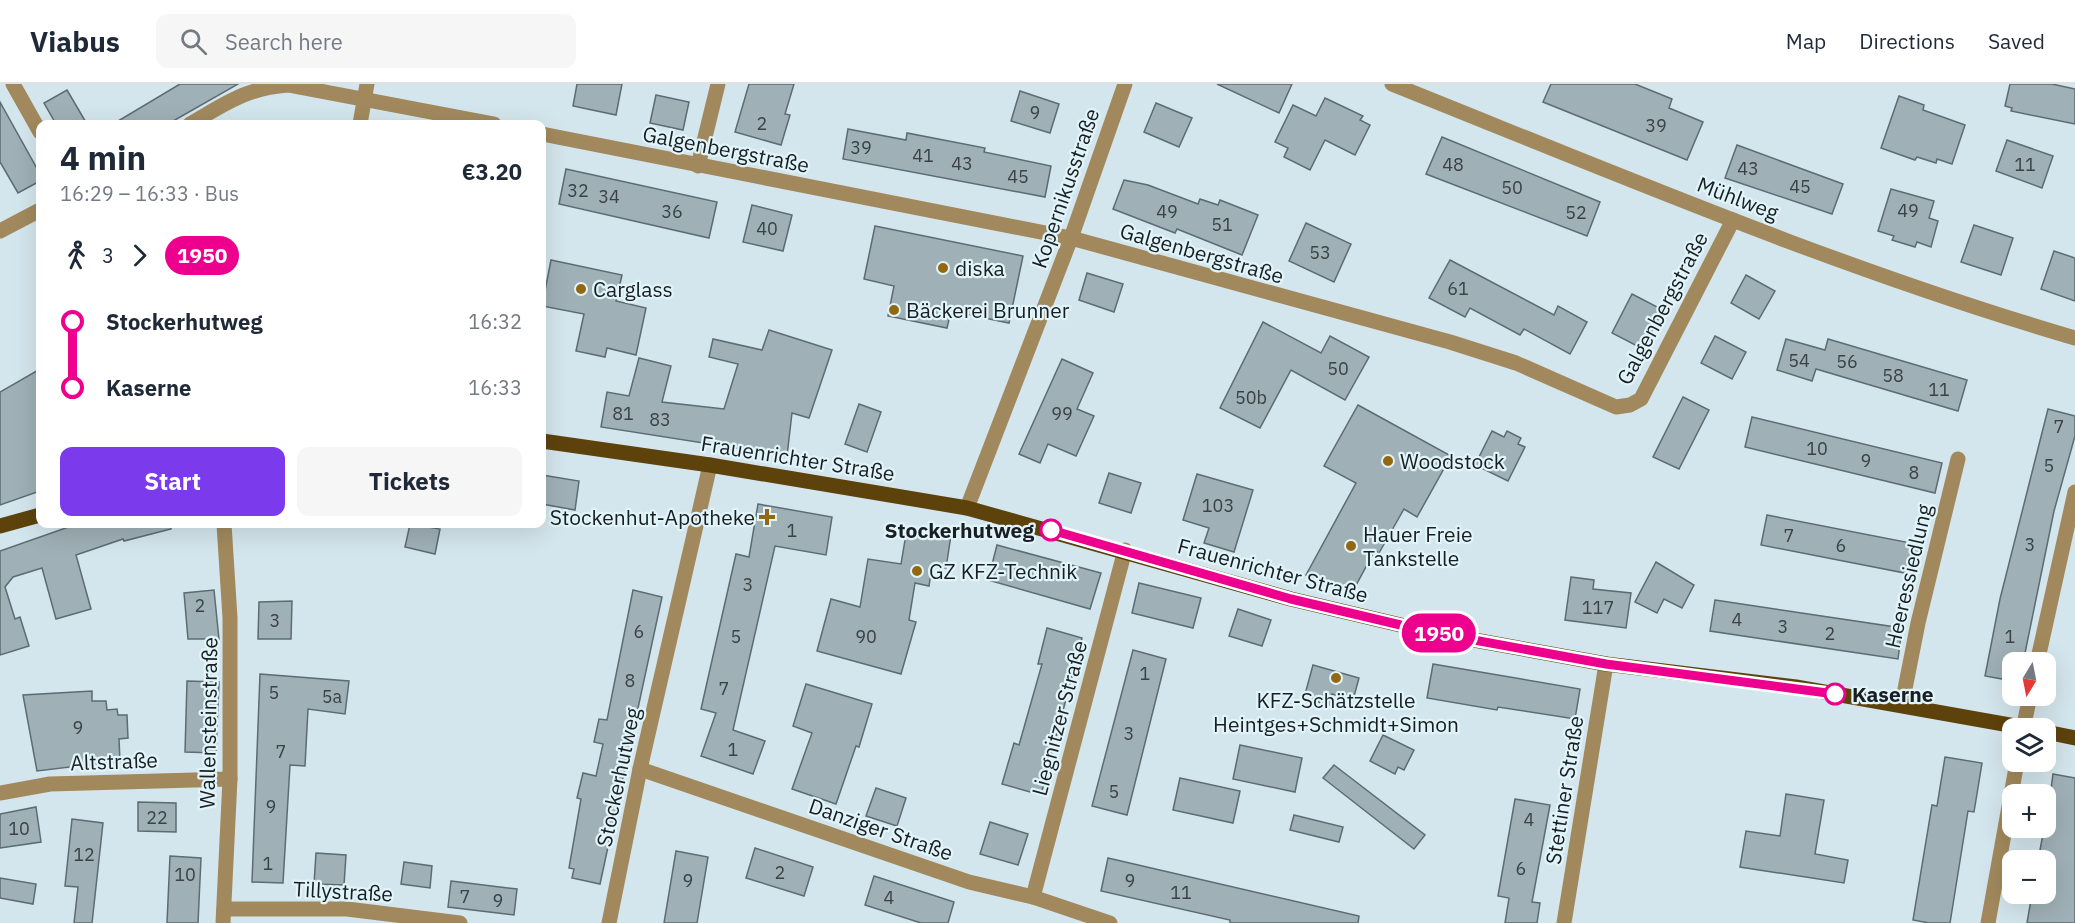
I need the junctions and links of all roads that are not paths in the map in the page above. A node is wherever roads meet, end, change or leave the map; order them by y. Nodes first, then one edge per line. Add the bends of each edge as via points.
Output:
1 (13, 84) edge
2 (718, 84) edge
3 (1125, 84) edge
4 (1392, 84) edge
5 (366, 91) edge
6 (197, 120) edge
7 (361, 120) edge
8 (478, 120) edge
9 (36, 125) edge
10 (546, 135) edge
11 (698, 165) junction
12 (36, 212) edge
13 (1733, 220) junction
14 (0, 231) edge
15 (1071, 238) junction
16 (2075, 338) edge
17 (546, 442) edge
18 (1958, 459) dead end
19 (710, 465) junction
20 (2075, 492) edge
21 (968, 508) junction
22 (36, 516) edge
23 (0, 526) edge
24 (224, 528) edge
25 (1125, 550) junction
26 (2039, 652) edge
27 (1606, 664) junction
28 (1902, 704) junction
29 (2002, 723) edge
30 (2056, 734) edge
31 (2075, 738) edge
32 (640, 769) junction
33 (2015, 772) edge
34 (230, 779) junction
35 (0, 793) edge
36 (1033, 897) junction
37 (224, 916) edge
38 (460, 923) edge
39 (609, 923) edge
40 (1110, 923) edge
41 (1564, 923) edge
42 (1988, 923) edge

1 - 9 street
2 - 11 street
3 - 15 street, Kopernikusstraße
4 - 13 street, Mühlweg
5 - 6 street via 288,85 261,87
5 - 7 street
5 - 8 street
10 - 11 street, Galgenbergstraße
11 - 15 street, Galgenbergstraße
12 - 14 street
13 - 15 street, Galgenbergstraße via 1641,399 1616,407 1516,363 1472,349
13 - 16 street, Mühlweg via 1996,315
15 - 21 street, Kopernikusstraße
17 - 19 main road, Frauenrichter Straße
18 - 28 street, Heeressiedlung
19 - 21 main road, Frauenrichter Straße
19 - 32 street, Stockerhutweg
20 - 26 street
21 - 25 main road, Frauenrichter Straße
22 - 23 main road
24 - 34 street, Wallensteinstraße via 230,618
25 - 27 main road, Frauenrichter Straße via 1370,619
25 - 36 street, Liegnitzer Straße
27 - 28 main road, Frauenrichter Straße
27 - 41 street, Stettiner Straße
28 - 29 main road, Frauenrichter Straße
30 - 31 main road
32 - 36 street, Danziger Straße via 969,882
32 - 39 street, Stockerhutweg
33 - 42 street
34 - 35 street, Altstraße via 50,784
34 - 37 street, Wallensteinstraße
36 - 40 street, Danziger Straße
37 - 38 street, Tillystraße via 347,909

